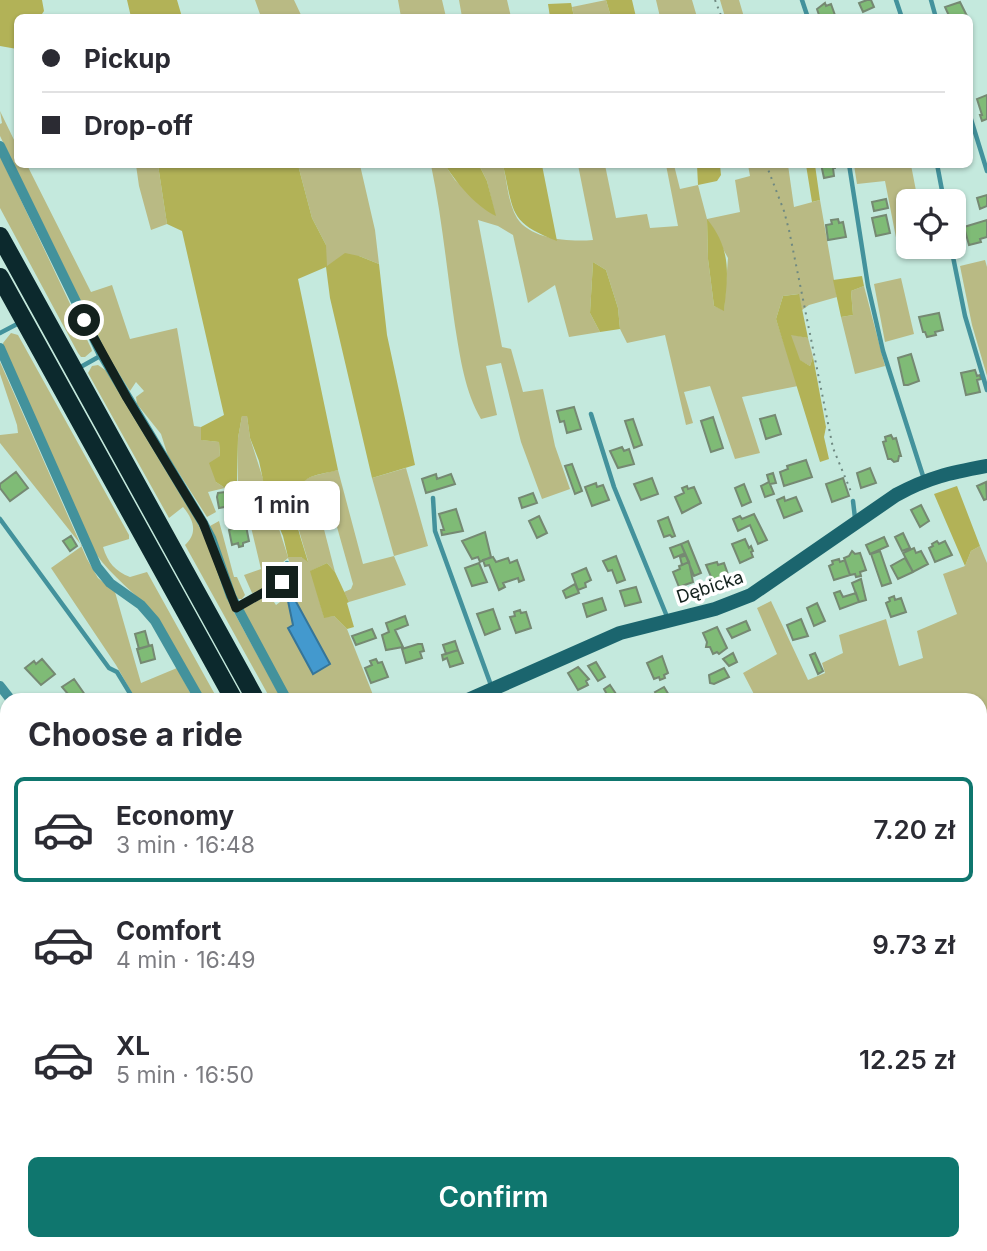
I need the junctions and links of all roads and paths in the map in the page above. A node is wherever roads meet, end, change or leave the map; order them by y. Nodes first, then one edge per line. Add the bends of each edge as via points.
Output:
1 (973, 126) edge
2 (0, 146) edge
3 (768, 168) edge
4 (850, 168) edge
5 (938, 168) edge
6 (987, 171) edge
7 (942, 189) edge
8 (0, 236) edge
9 (953, 259) edge
10 (0, 277) edge
11 (24, 321) junction
12 (0, 333) edge
13 (0, 348) edge
14 (102, 355) junction
15 (74, 372) junction
16 (987, 390) edge
17 (590, 414) dead end
18 (987, 467) edge
19 (924, 480) junction
20 (433, 498) dead end
21 (853, 501) joint
22 (0, 519) edge
23 (856, 523) junction
24 (287, 562) dead end
25 (236, 608) junction
26 (669, 620) junction
27 (493, 689) junction
28 (130, 693) edge
29 (196, 693) edge
30 (230, 693) edge
31 (252, 693) edge
32 (283, 693) edge
33 (484, 693) edge

1 - 6 lane
2 - 14 street
3 - 21 path via 784,211 833,447
4 - 19 lane via 877,325
5 - 7 lane
8 - 15 highway
9 - 16 lane
10 - 11 highway
11 - 12 lane
11 - 30 highway
13 - 29 street via 97,567 110,583 141,605
14 - 15 lane
14 - 25 street via 211,538
15 - 31 highway
17 - 26 lane via 614,487
18 - 19 street, Dębicka
19 - 23 street, Dębicka
20 - 27 lane via 435,531
21 - 23 lane
22 - 28 lane
23 - 26 street, Dębicka via 751,595
24 - 25 lane via 282,582
25 - 32 street
26 - 27 street, Dębicka via 620,633
27 - 33 street, Dębicka

